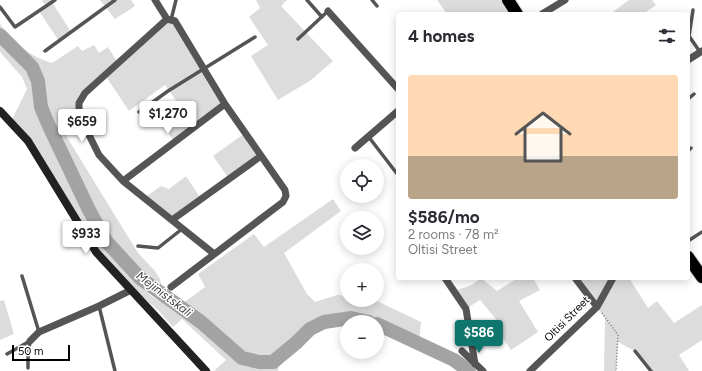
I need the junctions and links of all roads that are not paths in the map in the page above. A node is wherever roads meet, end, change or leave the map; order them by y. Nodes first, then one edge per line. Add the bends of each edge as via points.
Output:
1 (55, 0) edge
2 (115, 0) edge
3 (156, 0) edge
4 (176, 0) edge
5 (307, 0) edge
6 (372, 0) edge
7 (564, 0) edge
8 (377, 6) dead end
9 (0, 7) edge
10 (693, 10) dead end
11 (328, 11) joint
12 (545, 12) edge
13 (322, 17) junction
14 (169, 19) junction
15 (690, 30) edge
16 (255, 37) dead end
17 (690, 37) edge
18 (298, 39) dead end
19 (45, 51) dead end
20 (701, 52) edge
21 (690, 59) edge
22 (205, 69) junction
23 (396, 87) edge
24 (694, 94) dead end
25 (690, 97) edge
26 (225, 104) junction
27 (0, 111) edge
28 (139, 112) dead end
29 (396, 113) edge
30 (368, 136) junction
31 (354, 148) dead end
32 (261, 156) junction
33 (396, 171) edge
34 (123, 182) junction
35 (172, 220) junction
36 (182, 228) junction
37 (702, 232) edge
38 (690, 240) edge
39 (138, 246) dead end
40 (213, 253) junction
41 (690, 260) edge
42 (22, 276) dead end
43 (702, 277) edge
44 (446, 280) edge
45 (577, 280) edge
46 (612, 280) edge
47 (171, 287) dead end
48 (131, 290) junction
49 (99, 306) junction
50 (597, 307) junction
51 (39, 332) junction
52 (30, 341) junction
53 (462, 351) dead end
54 (635, 351) dead end
55 (7, 354) dead end
56 (475, 364) junction
57 (28, 368) dead end
58 (535, 369) edge
59 (115, 371) edge
60 (206, 371) edge
61 (483, 371) edge
62 (650, 371) edge

1 - 9 lane via 15,27
2 - 19 lane
3 - 14 street
4 - 14 lane
5 - 13 lane
6 - 8 lane
7 - 12 street
10 - 15 lane
11 - 13 lane
11 - 23 street
13 - 18 lane
14 - 22 street via 175,21
14 - 34 street via 85,93 79,103 82,121 99,155
16 - 22 lane
17 - 20 lane
20 - 21 street
22 - 26 street
22 - 28 lane via 168,90
24 - 25 lane
26 - 32 street
26 - 34 street
27 - 48 street via 28,141 96,252
29 - 30 street
30 - 31 street
30 - 33 lane
32 - 35 street
32 - 40 street via 285,190 286,196 282,202
34 - 35 street
35 - 36 street
36 - 39 lane via 158,248
36 - 40 street
37 - 38 lane
40 - 47 street
41 - 43 highway
42 - 51 lane
44 - 56 street via 466,309
45 - 50 street
46 - 50 street, Oltisi Street
48 - 49 street
48 - 60 street
49 - 51 street
49 - 59 lane
50 - 58 street, Oltisi Street
51 - 52 street
52 - 55 lane
52 - 57 lane
53 - 56 street
54 - 62 lane
56 - 61 street

